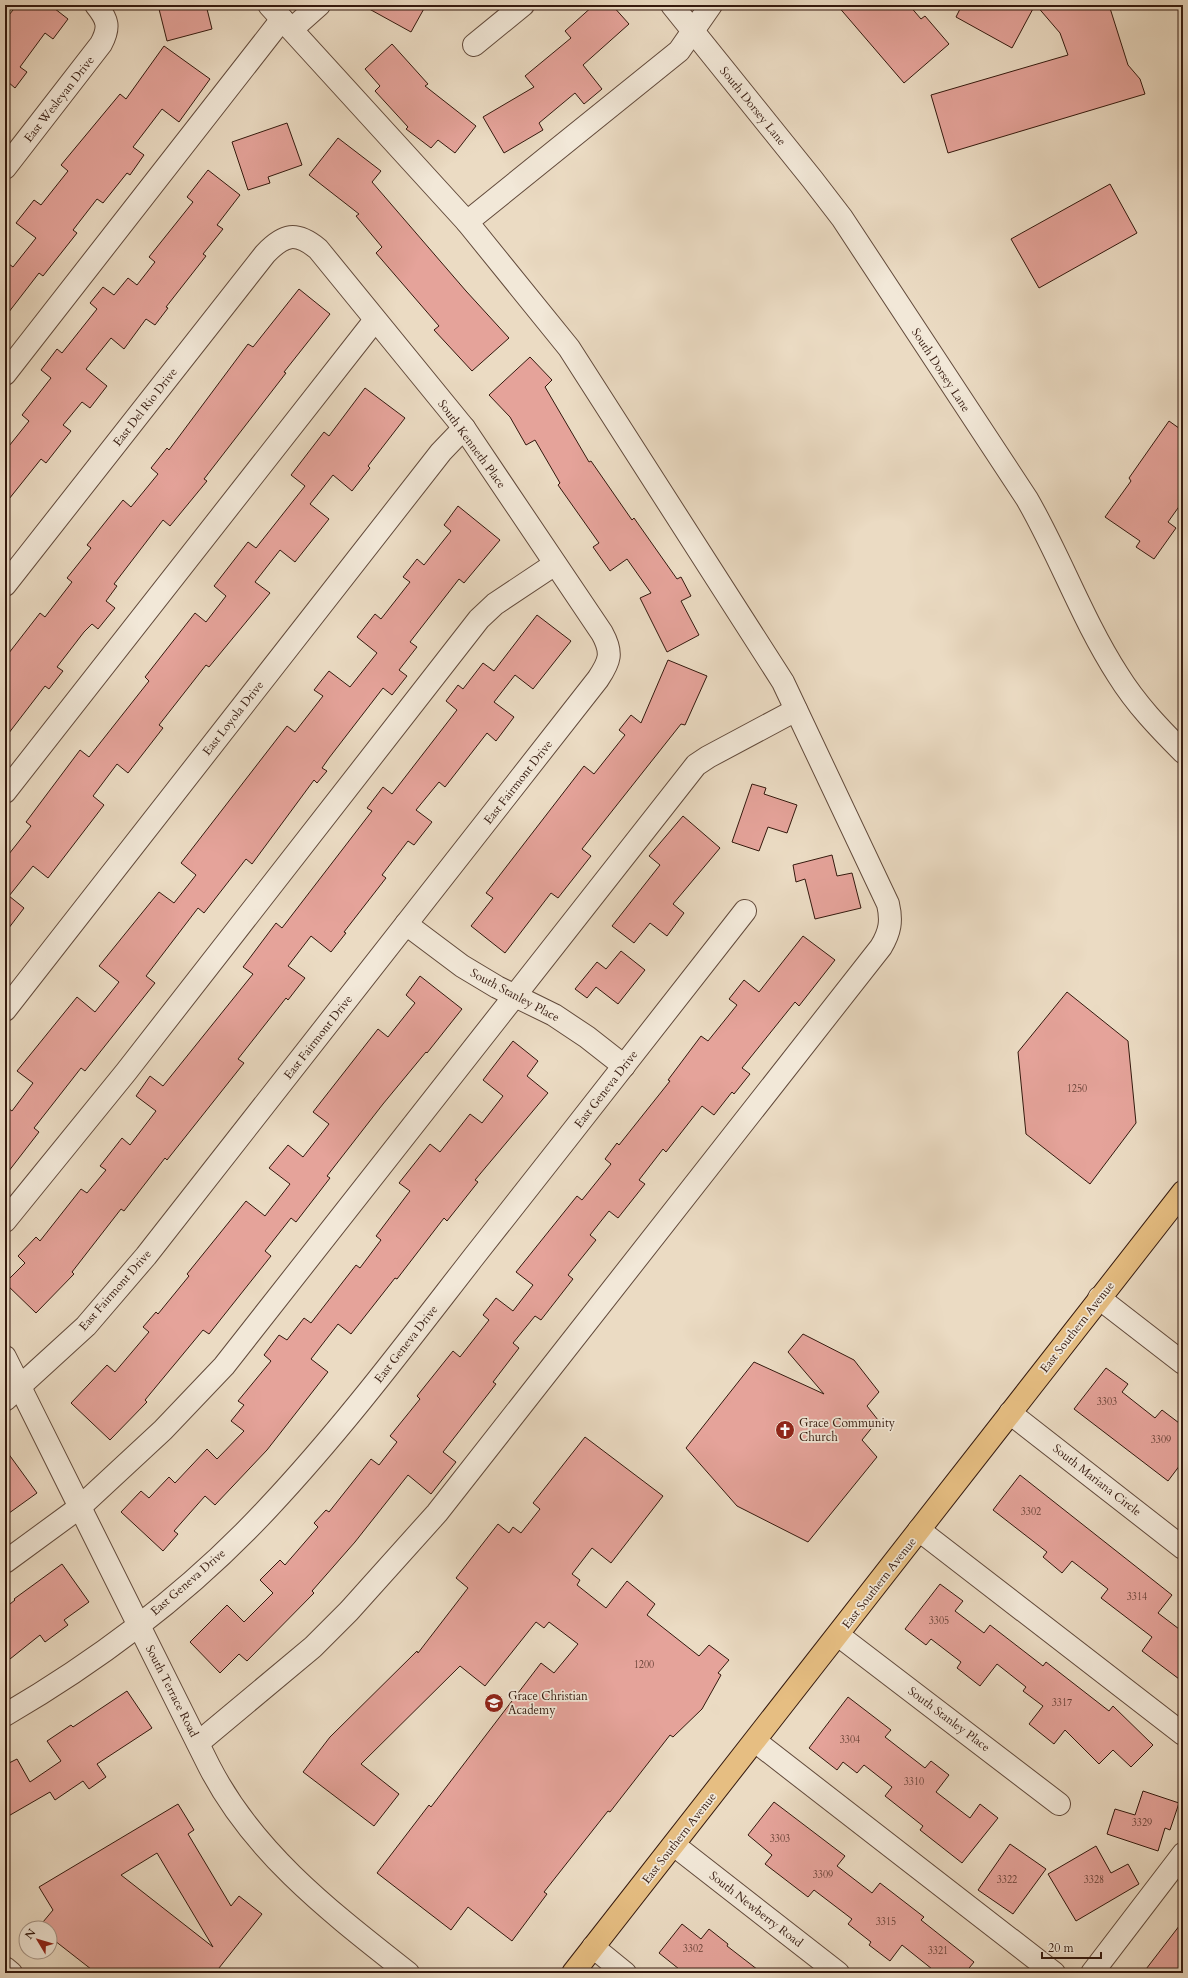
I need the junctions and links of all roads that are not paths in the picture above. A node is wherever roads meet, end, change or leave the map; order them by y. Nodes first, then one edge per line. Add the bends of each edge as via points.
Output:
1 (96, 5) edge
2 (319, 5) edge
3 (523, 5) edge
4 (672, 5) edge
5 (711, 5) edge
6 (281, 18) edge
7 (693, 32) junction
8 (474, 45) dead end
9 (5, 168) edge
10 (467, 222) junction
11 (291, 236) joint
12 (375, 320) junction
13 (5, 374) edge
14 (464, 428) junction
15 (555, 564) junction
16 (5, 585) edge
17 (609, 657) joint
18 (796, 710) junction
19 (1183, 752) edge
20 (5, 792) edge
21 (746, 910) dead end
22 (406, 924) junction
23 (515, 995) junction
24 (5, 1010) edge
25 (624, 1066) junction
26 (1183, 1192) edge
27 (5, 1221) edge
28 (1099, 1298) junction
29 (5, 1357) edge
30 (1183, 1363) edge
31 (13, 1393) edge
32 (1010, 1413) junction
33 (80, 1507) junction
34 (920, 1530) junction
35 (1183, 1548) edge
36 (5, 1562) edge
37 (139, 1624) junction
38 (838, 1635) junction
39 (5, 1715) edge
40 (1183, 1734) edge
41 (755, 1741) junction
42 (198, 1743) junction
43 (1059, 1804) dead end
44 (674, 1845) junction
45 (1183, 1854) edge
46 (593, 1948) junction
47 (5, 1968) edge
48 (11, 1973) edge
49 (408, 1973) edge
50 (573, 1973) edge
51 (625, 1973) edge
52 (838, 1973) edge
53 (1054, 1973) edge
54 (1092, 1973) edge

1 - 9 street, East Wesleyan Drive via 108,28 106,36
2 - 6 street
3 - 8 street
4 - 7 street, South Dorsey Lane
5 - 7 street
6 - 10 street
6 - 13 street
7 - 10 street via 679,51
7 - 19 street, South Dorsey Lane via 842,218 1026,499 1118,676 1148,715
10 - 18 street via 569,348 783,682
11 - 12 street, South Kenneth Place via 300,237 318,249
11 - 16 street, East Del Rio Drive via 281,239 265,254
12 - 14 street, South Kenneth Place
12 - 20 street
14 - 15 street, South Kenneth Place
14 - 24 street, East Loyola Drive via 441,452
15 - 17 street, South Kenneth Place via 602,633 608,644
15 - 27 street via 495,604 479,619 126,1072
17 - 22 street, East Fairmont Drive via 598,679
18 - 23 street via 696,765
18 - 42 street via 888,904 891,926 886,938 437,1513 313,1647
21 - 25 street, East Geneva Drive
22 - 23 street, South Stanley Place via 462,966
22 - 31 street, East Fairmont Drive via 116,1292 81,1330
23 - 25 street, South Stanley Place via 572,1026
23 - 33 street via 224,1366 163,1430
25 - 37 street, East Geneva Drive via 326,1445 241,1536
26 - 28 main road, East Southern Avenue
28 - 30 street
28 - 32 main road, East Southern Avenue
29 - 31 street, South Terrace Road
31 - 33 street, South Terrace Road
32 - 34 main road, East Southern Avenue
32 - 35 street, South Mariana Circle
33 - 36 street
33 - 37 street, South Terrace Road
34 - 38 main road, East Southern Avenue
34 - 40 street
37 - 39 street, East Geneva Drive via 55,1684
37 - 42 street, South Terrace Road
38 - 41 main road, East Southern Avenue
38 - 43 street, South Stanley Place
41 - 44 main road, East Southern Avenue
41 - 53 street
42 - 49 street, South Terrace Road via 228,1798 270,1855 317,1900
44 - 46 main road, East Southern Avenue
44 - 52 street, South Newberry Road
45 - 54 street
46 - 50 main road, East Southern Avenue
46 - 51 street
47 - 48 street

